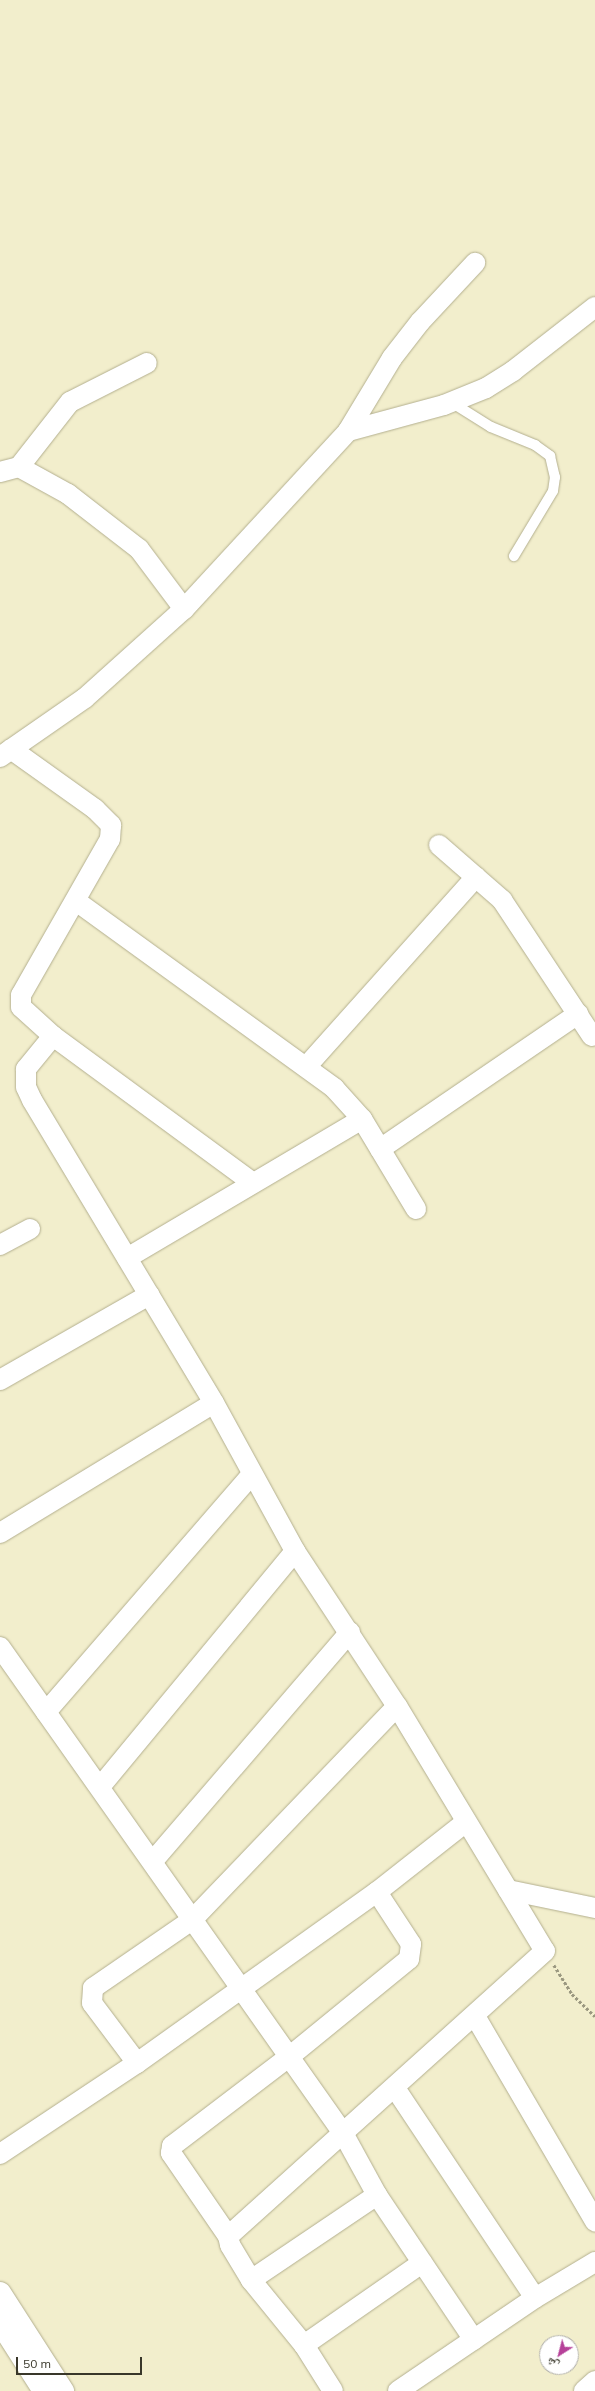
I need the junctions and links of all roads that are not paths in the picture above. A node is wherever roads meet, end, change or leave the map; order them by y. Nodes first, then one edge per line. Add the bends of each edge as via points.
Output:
1 (475, 263) dead end
2 (595, 307) edge
3 (148, 363) dead end
4 (450, 402) junction
5 (348, 431) junction
6 (19, 466) junction
7 (0, 472) edge
8 (514, 556) dead end
9 (184, 609) junction
10 (5, 753) edge
11 (440, 845) dead end
12 (476, 877) junction
13 (76, 901) junction
14 (578, 1014) junction
15 (53, 1036) junction
16 (592, 1036) dead end
17 (306, 1067) junction
18 (362, 1118) junction
19 (380, 1149) junction
20 (253, 1183) junction
21 (416, 1209) dead end
22 (30, 1229) dead end
23 (0, 1245) edge
24 (127, 1258) junction
25 (149, 1295) junction
26 (0, 1380) edge
27 (214, 1403) junction
28 (252, 1474) junction
29 (0, 1533) edge
30 (295, 1551) junction
31 (350, 1632) junction
32 (0, 1647) edge
33 (397, 1706) junction
34 (46, 1712) junction
35 (100, 1787) junction
36 (466, 1822) junction
37 (153, 1861) junction
38 (508, 1890) junction
39 (376, 1892) junction
40 (595, 1908) edge
41 (192, 1920) junction
42 (240, 1989) junction
43 (476, 2016) junction
44 (289, 2057) junction
45 (137, 2063) junction
46 (395, 2088) junction
47 (343, 2133) junction
48 (0, 2154) edge
49 (377, 2195) junction
50 (595, 2221) edge
51 (228, 2236) junction
52 (422, 2262) junction
53 (595, 2262) edge
54 (251, 2280) junction
55 (0, 2293) edge
56 (535, 2298) junction
57 (0, 2322) edge
58 (474, 2340) junction
59 (304, 2345) junction
60 (44, 2391) edge
61 (63, 2391) edge
62 (333, 2391) edge
63 (398, 2391) edge

1 - 5 street via 420,322 392,358
2 - 4 street via 513,371 486,388
3 - 6 street via 70,402
4 - 5 street
4 - 8 lane via 490,427 535,445 550,456 555,477 552,491
5 - 9 street
6 - 7 street
6 - 9 street via 68,494 139,550
9 - 10 street via 85,698
10 - 13 street via 95,809 111,825 110,838
11 - 12 street
12 - 14 street via 502,900
12 - 17 street
13 - 15 street via 21,995 21,1007
13 - 17 street
14 - 16 street
14 - 19 street
15 - 20 street
15 - 24 street via 26,1069 26,1087
17 - 18 street via 334,1088
18 - 19 street
18 - 20 street
19 - 21 street
20 - 24 street
22 - 23 street
24 - 25 street
25 - 26 street
25 - 27 street
27 - 28 street
27 - 29 street
28 - 30 street
28 - 34 street
30 - 31 street
30 - 35 street
31 - 33 street
31 - 37 street
32 - 34 street
33 - 36 street
33 - 41 street
34 - 35 street
35 - 37 street
36 - 38 street
36 - 39 street
37 - 41 street
38 - 40 street
38 - 43 street via 545,1951
39 - 42 street
39 - 44 street via 411,1944 409,1959
41 - 42 street
41 - 45 street via 93,1988 92,2003
42 - 44 street
42 - 45 street
43 - 46 street
43 - 50 street
44 - 47 street
44 - 51 street via 172,2146 172,2153
45 - 48 street
46 - 47 street
46 - 56 street
47 - 49 street
47 - 51 street
49 - 52 street
49 - 54 street
51 - 54 street via 230,2245
52 - 58 street
52 - 59 street
53 - 56 street
54 - 59 street
55 - 61 main road
56 - 58 street
57 - 60 main road
58 - 63 street
59 - 62 street

